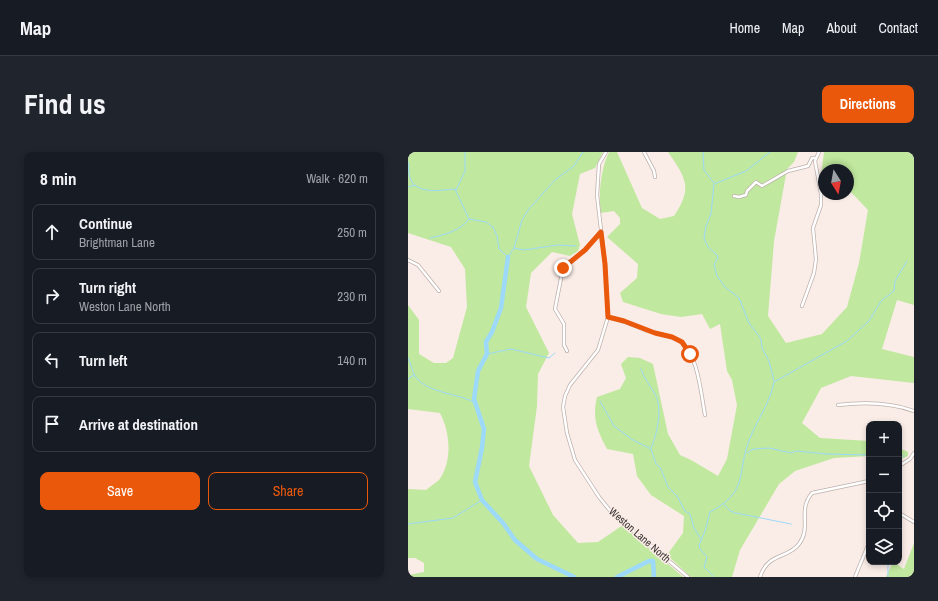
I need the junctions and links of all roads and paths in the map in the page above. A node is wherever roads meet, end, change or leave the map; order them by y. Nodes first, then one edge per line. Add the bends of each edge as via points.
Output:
1 (606, 152) edge
2 (644, 152) edge
3 (819, 152) edge
4 (816, 158) junction
5 (655, 177) dead end
6 (734, 196) dead end
7 (601, 232) junction
8 (408, 260) edge
9 (439, 291) dead end
10 (802, 306) dead end
11 (608, 317) junction
12 (567, 351) dead end
13 (838, 405) dead end
14 (914, 411) edge
15 (705, 416) dead end
16 (914, 453) edge
17 (902, 464) edge
18 (866, 482) edge
19 (902, 515) edge
20 (914, 522) edge
21 (866, 550) edge
22 (688, 577) edge
23 (760, 577) edge
24 (855, 577) edge

1 - 7 street, Weston Lane North via 599,164 597,195
2 - 5 street
3 - 4 street
4 - 6 street via 812,158 808,166 788,171 762,186 756,182 747,190 746,195
4 - 10 street via 821,194 813,228 816,259 814,273
7 - 11 street, Weston Lane North
7 - 12 street via 585,250 563,268 555,310 564,324 564,345
8 - 9 street via 418,265
11 - 15 street via 672,337 686,346 692,358
11 - 22 street, Weston Lane North via 598,350 570,385 565,396 563,407 570,446 582,473 612,513
13 - 14 street via 880,403 902,406
16 - 17 street
18 - 23 street via 812,493 805,506 802,539 796,548 773,558
19 - 20 street
21 - 24 street

